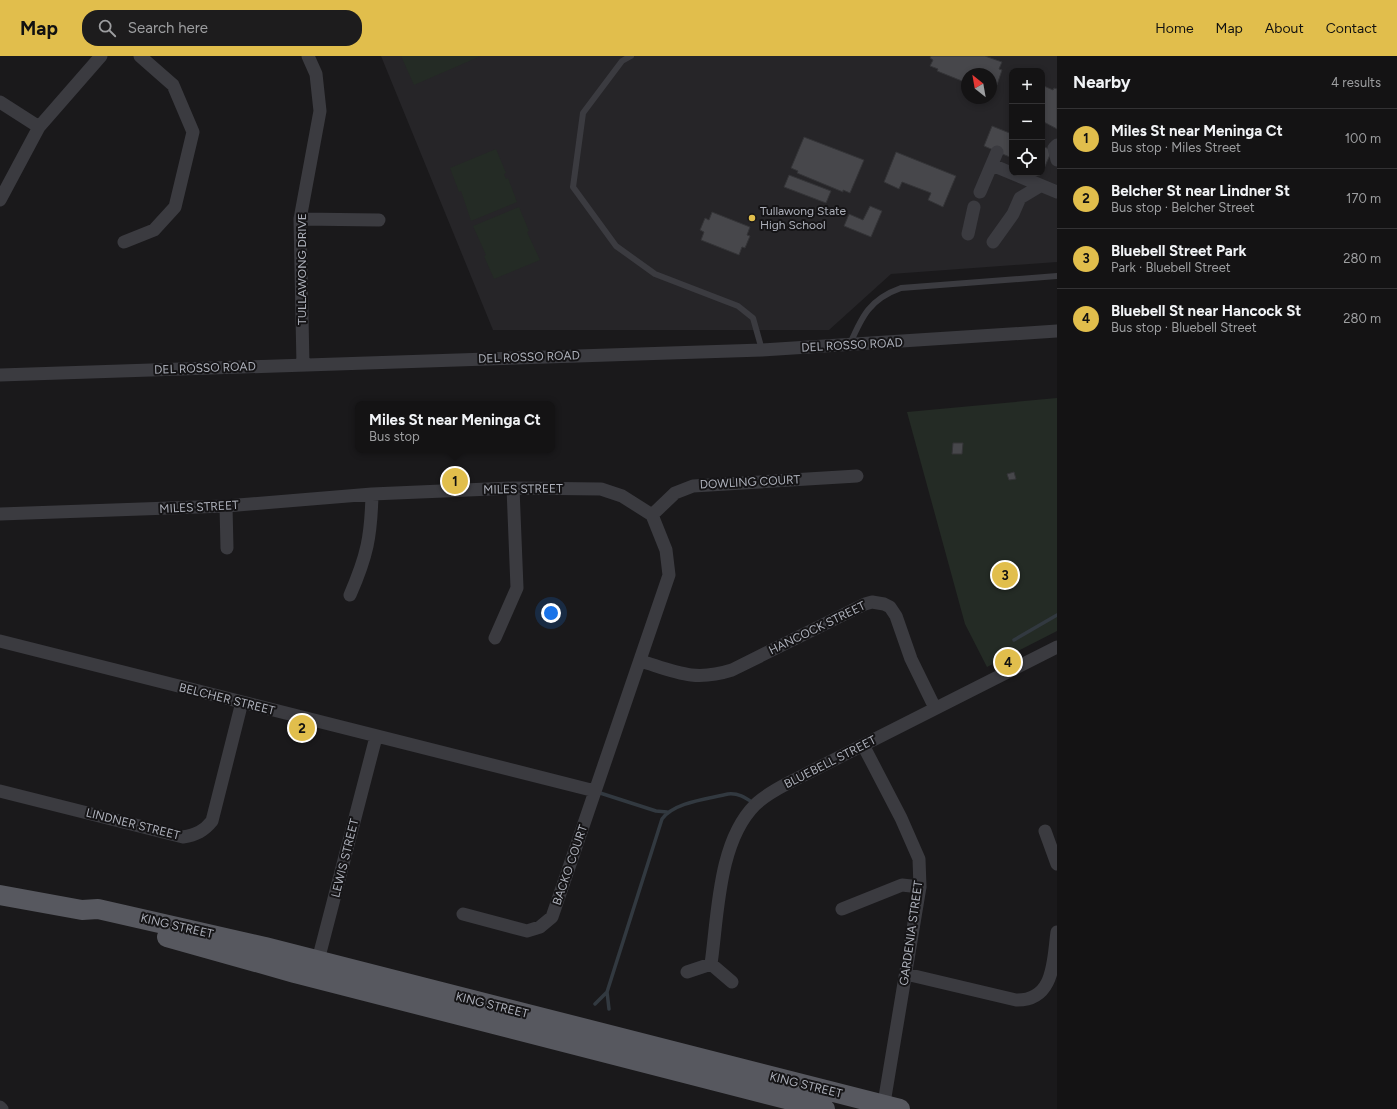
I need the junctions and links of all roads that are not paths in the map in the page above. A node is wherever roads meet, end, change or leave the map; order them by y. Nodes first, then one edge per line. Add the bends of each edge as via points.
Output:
1 (102, 56) edge
2 (140, 56) edge
3 (308, 56) edge
4 (631, 56) edge
5 (0, 102) edge
6 (38, 127) junction
7 (997, 152) dead end
8 (992, 165) junction
9 (1040, 186) junction
10 (980, 192) dead end
11 (1057, 192) edge
12 (0, 200) edge
13 (974, 207) dead end
14 (300, 219) junction
15 (379, 220) dead end
16 (968, 234) dead end
17 (124, 242) dead end
18 (993, 242) dead end
19 (1057, 276) edge
20 (1057, 331) edge
21 (849, 346) junction
22 (762, 350) junction
23 (303, 365) junction
24 (0, 375) edge
25 (857, 476) dead end
26 (513, 488) junction
27 (372, 494) junction
28 (226, 506) junction
29 (0, 514) edge
30 (652, 516) junction
31 (227, 548) dead end
32 (350, 595) dead end
33 (495, 638) dead end
34 (0, 641) edge
35 (1057, 647) edge
36 (640, 661) junction
37 (242, 702) junction
38 (935, 708) junction
39 (376, 737) junction
40 (863, 745) junction
41 (0, 791) edge
42 (595, 792) junction
43 (1045, 831) dead end
44 (1057, 864) edge
45 (920, 887) junction
46 (0, 895) edge
47 (842, 909) dead end
48 (463, 914) dead end
49 (1057, 932) edge
50 (711, 964) junction
51 (316, 969) junction
52 (687, 972) dead end
53 (906, 974) junction
54 (732, 982) dead end
55 (889, 1108) edge
56 (825, 1109) edge

1 - 6 street
2 - 17 street via 173,85 193,132 175,208 154,230
3 - 14 street, TULLAWONG DRIVE via 316,74 320,111
4 - 22 lane via 622,61 583,113 573,187 616,246 627,254 655,274 738,306 754,318
5 - 6 street
6 - 12 street
7 - 8 street
8 - 9 street
8 - 10 street
9 - 11 street
9 - 18 street via 1020,198 1013,214
13 - 16 street
14 - 15 street
14 - 23 street, TULLAWONG DRIVE
19 - 21 lane via 901,288 875,301 859,322
20 - 21 street, DEL ROSSO ROAD
21 - 22 street, DEL ROSSO ROAD
22 - 23 street, DEL ROSSO ROAD
23 - 24 street, DEL ROSSO ROAD
25 - 30 street, DOWLING COURT via 692,486 675,493
26 - 27 street, MILES STREET
26 - 30 street, MILES STREET via 601,489 622,496
26 - 33 street via 517,588
27 - 28 street, MILES STREET
27 - 32 street via 369,544
28 - 29 street, MILES STREET
28 - 31 street
30 - 36 street via 666,550 669,575
34 - 37 street, BELCHER STREET
35 - 38 street, BLUEBELL STREET
36 - 38 street, HANCOCK STREET via 686,675 700,677 722,674 865,604 878,603 890,607 896,616 911,658
36 - 42 street
37 - 39 street, BELCHER STREET
37 - 41 street, LINDNER STREET via 212,821 194,836 183,837
38 - 40 street, BLUEBELL STREET
39 - 42 street, BELCHER STREET
39 - 51 street, LEWIS STREET
40 - 45 street, GARDENIA STREET via 919,859
40 - 50 street, BLUEBELL STREET via 775,790 746,815 737,829 724,866
42 - 48 street, BACKO COURT via 552,917 540,927 527,931
43 - 44 street
45 - 47 street via 902,886
45 - 53 street, GARDENIA STREET
46 - 51 main road, KING STREET via 82,910 98,909 134,916
49 - 53 street via 1048,982 1043,991 1025,1000
50 - 52 street
50 - 54 street
51 - 55 main road, KING STREET
51 - 56 main road, KING STREET
53 - 55 street, GARDENIA STREET

